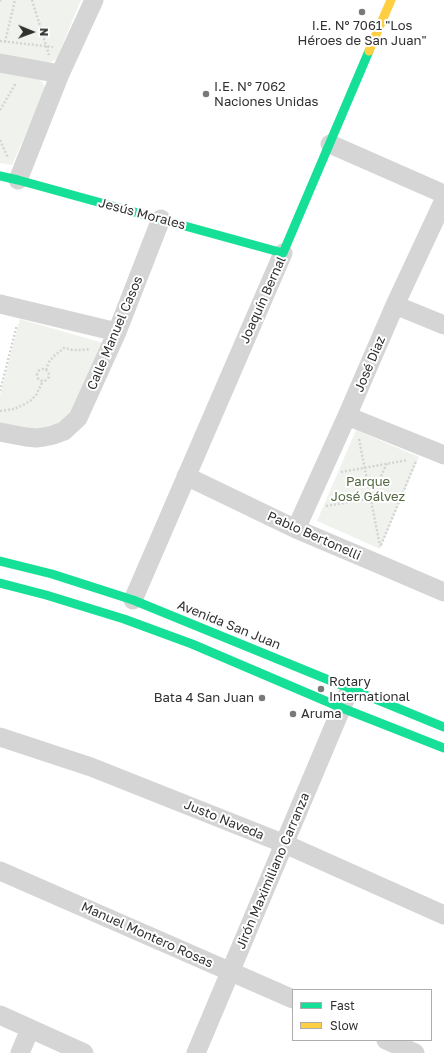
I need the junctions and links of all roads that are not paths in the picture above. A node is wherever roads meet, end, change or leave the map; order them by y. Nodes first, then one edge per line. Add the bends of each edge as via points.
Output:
1 (94, 0) edge
2 (391, 0) edge
3 (2, 55) edge
4 (60, 74) junction
5 (330, 144) junction
6 (9, 178) edge
7 (444, 194) edge
8 (444, 200) edge
9 (161, 219) junction
10 (283, 253) junction
11 (0, 304) edge
12 (395, 305) junction
13 (444, 325) edge
14 (117, 332) junction
15 (347, 416) junction
16 (0, 432) edge
17 (444, 455) edge
18 (186, 476) junction
19 (296, 529) junction
20 (0, 561) edge
21 (0, 583) edge
22 (444, 592) edge
23 (133, 600) junction
24 (350, 689) junction
25 (342, 708) junction
26 (444, 727) edge
27 (0, 737) edge
28 (444, 748) edge
29 (285, 844) junction
30 (0, 871) edge
31 (444, 915) edge
32 (230, 972) junction
33 (292, 999) edge
34 (0, 1016) edge
35 (30, 1029) junction
36 (388, 1041) edge
37 (20, 1053) edge
38 (84, 1053) edge
39 (196, 1053) edge
40 (415, 1053) edge

1 - 4 street
2 - 5 main road, Joaquín Bernal
3 - 4 street
4 - 6 street
5 - 7 street
5 - 10 main road, Joaquín Bernal
6 - 9 main road, Jesús Morales
8 - 12 street, José Diaz
9 - 10 main road, Jesús Morales
9 - 14 street, Calle Manuel Casos
10 - 18 street, Joaquín Bernal
11 - 14 street
12 - 13 street
12 - 15 street, José Diaz
14 - 16 street, Calle Manuel Casos via 78,418 64,431 36,438
15 - 17 street
15 - 19 street, José Diaz
18 - 19 street, Pablo Bertonelli
18 - 23 street, Joaquín Bernal
19 - 22 street, Pablo Bertonelli via 376,550
20 - 23 main road, Avenida San Juan via 52,574
21 - 25 main road via 124,619 192,644
23 - 24 main road, Avenida San Juan
24 - 25 street, Jirón Maximiliano Carranza
24 - 26 main road, Avenida San Juan
25 - 28 main road
25 - 29 street, Jirón Maximiliano Carranza
27 - 29 street, Justo Naveda via 91,767
29 - 31 street, Justo Naveda
29 - 32 street, Jirón Maximiliano Carranza
30 - 32 street, Manuel Montero Rosas
32 - 33 street, Manuel Montero Rosas
32 - 39 street, Jirón Maximiliano Carranza
34 - 35 street
35 - 37 street
35 - 38 street
36 - 40 street

